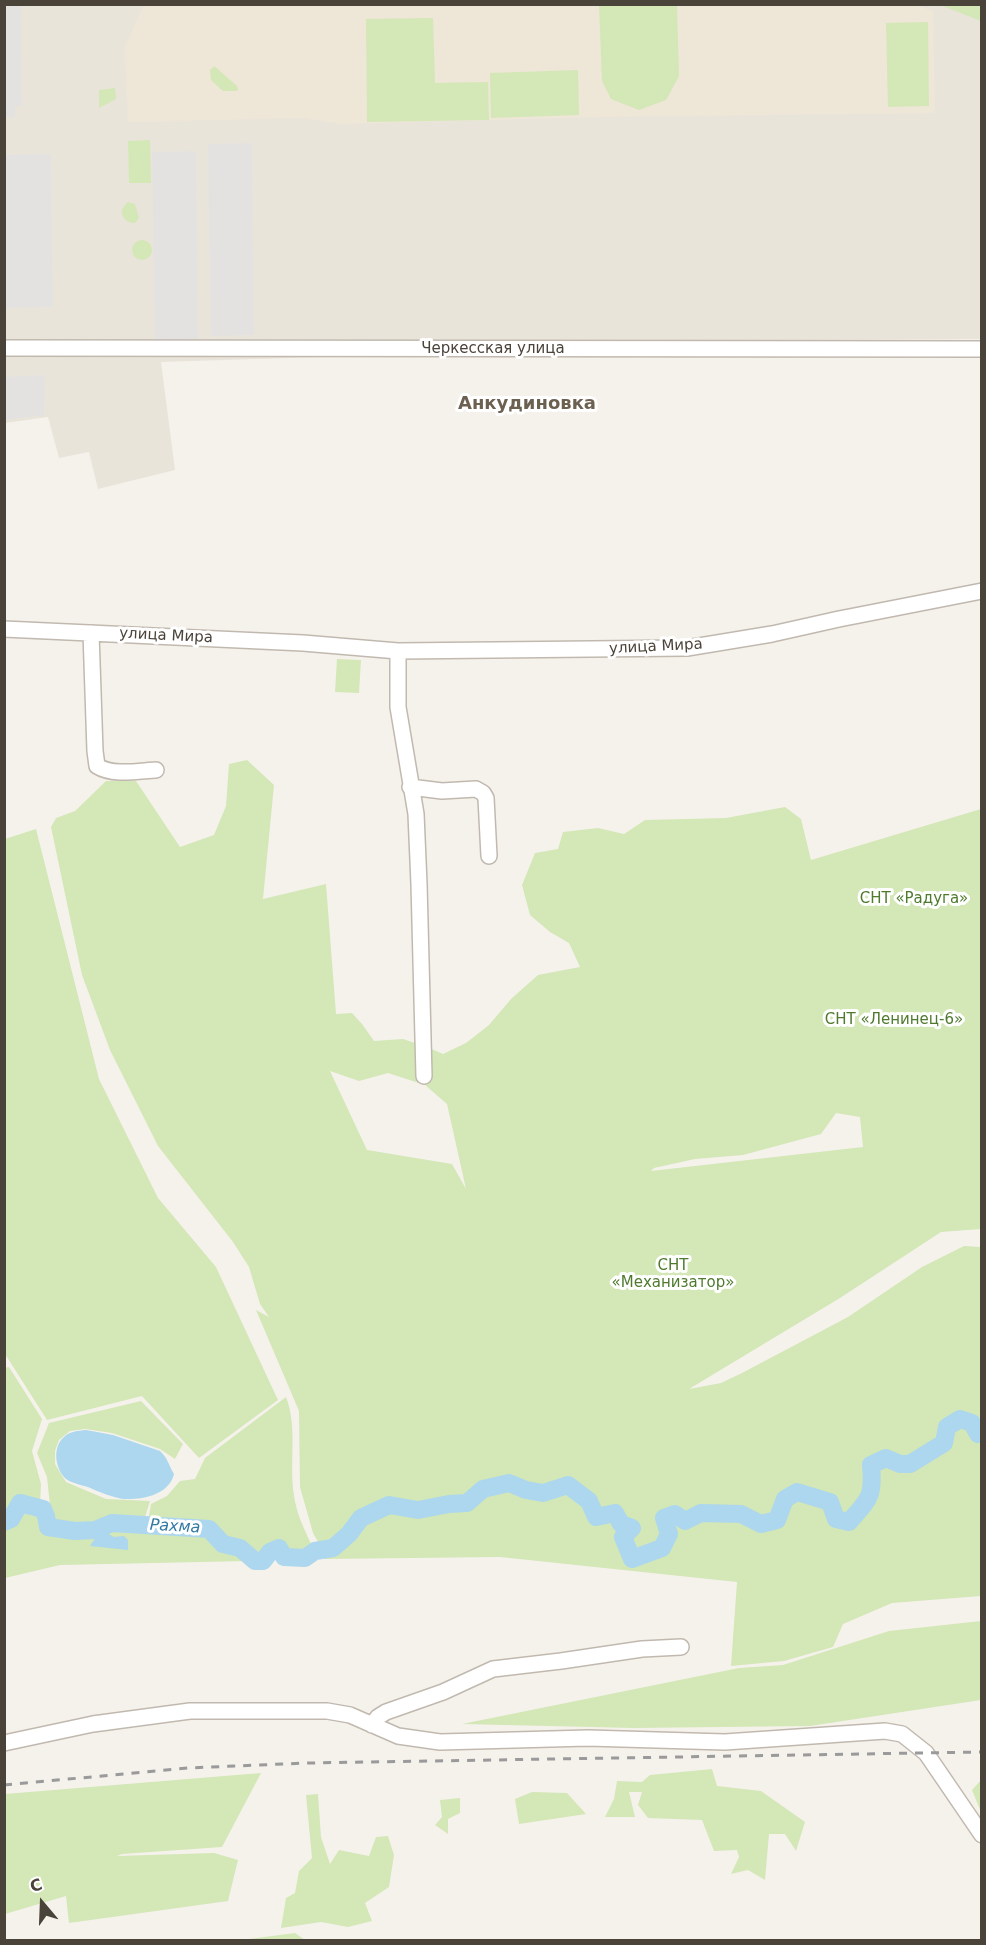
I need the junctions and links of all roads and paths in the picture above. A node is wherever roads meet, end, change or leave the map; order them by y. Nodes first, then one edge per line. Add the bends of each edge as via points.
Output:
1 (4, 348) edge
2 (981, 349) edge
3 (981, 591) edge
4 (4, 630) edge
5 (91, 633) junction
6 (398, 651) junction
7 (156, 770) dead end
8 (410, 787) junction
9 (489, 856) dead end
10 (424, 1076) dead end
11 (681, 1647) dead end
12 (372, 1725) junction
13 (4, 1743) edge
14 (981, 1834) edge

1 - 2 street, Черкесская улица
3 - 6 street, улица Мира via 687,648
4 - 5 street, улица Мира
5 - 6 street, улица Мира
5 - 7 street via 97,766 115,772
6 - 8 street via 398,707
8 - 9 street via 442,791 476,789 483,793
8 - 10 street via 416,814
11 - 12 street via 493,1669 386,1712
12 - 13 street via 350,1715 327,1711 190,1711 93,1724
12 - 14 street via 398,1736 440,1742 588,1738 725,1742 885,1731 902,1734 926,1753

